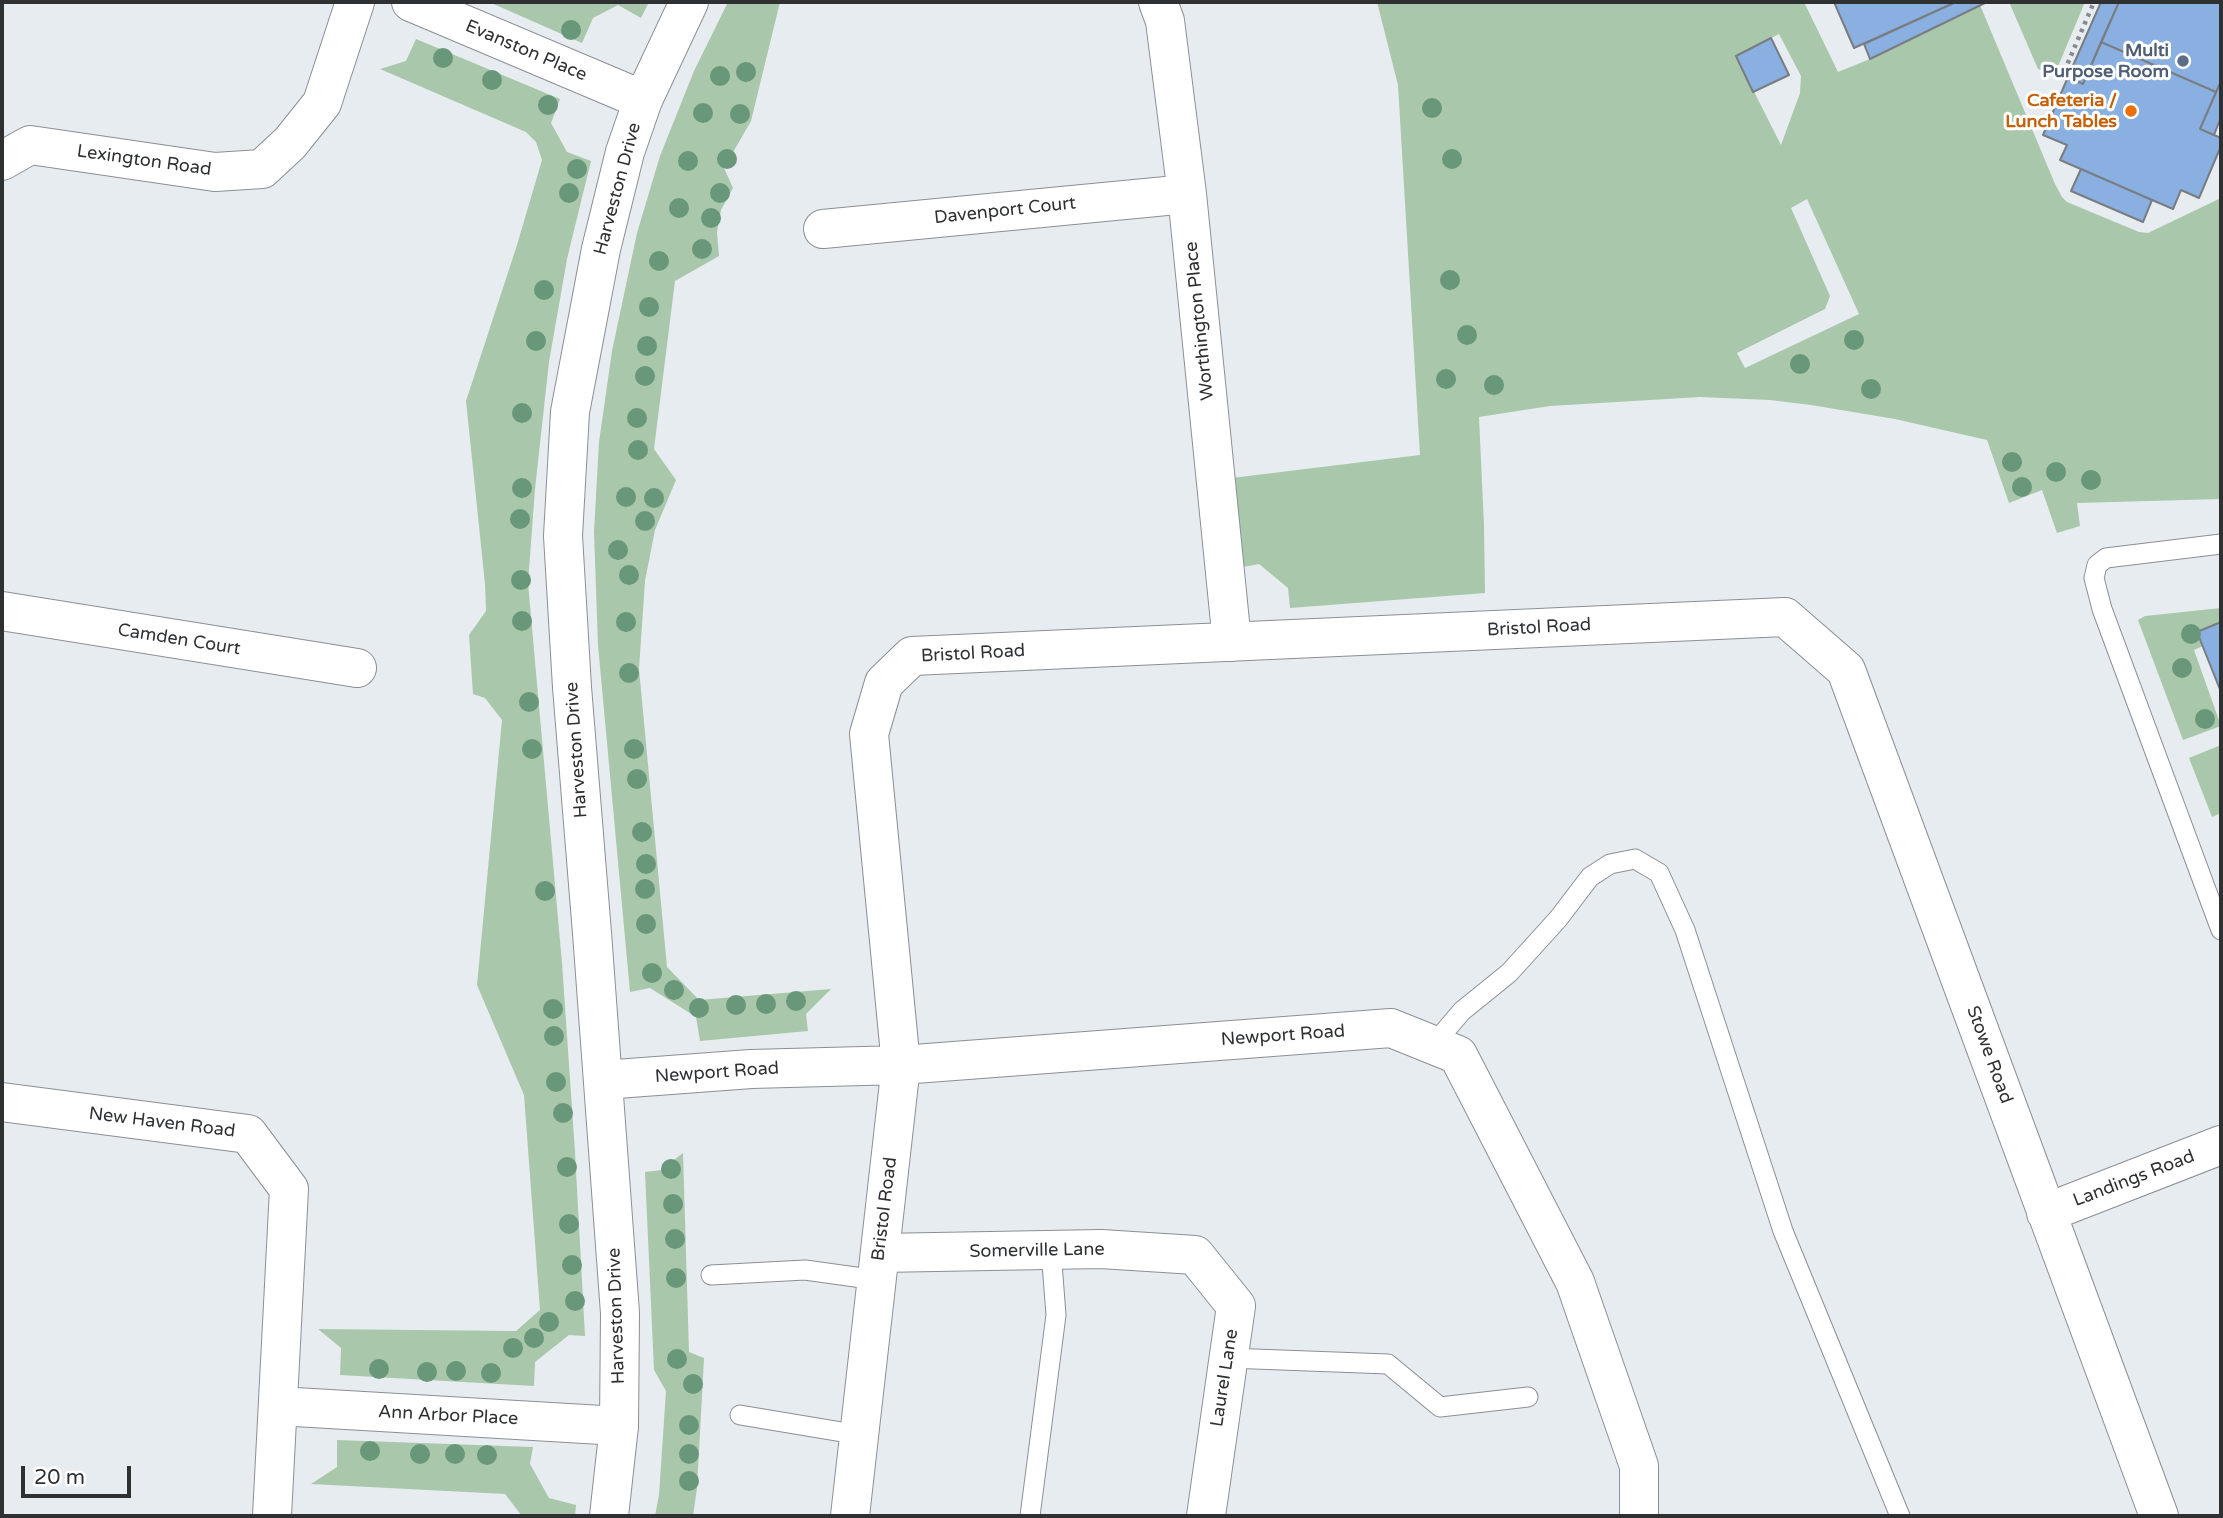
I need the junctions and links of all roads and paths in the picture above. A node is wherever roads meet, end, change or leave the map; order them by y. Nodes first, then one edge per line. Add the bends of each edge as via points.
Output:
1 (355, 2) edge
2 (411, 2) edge
3 (689, 2) edge
4 (1158, 2) edge
5 (2094, 2) edge
6 (2061, 79) dead end
7 (643, 100) junction
8 (2, 161) edge
9 (1187, 194) junction
10 (823, 229) dead end
11 (2221, 544) edge
12 (2, 611) edge
13 (1785, 617) joint
14 (1232, 642) junction
15 (357, 668) dead end
16 (2221, 930) edge
17 (1433, 1045) junction
18 (901, 1065) junction
19 (603, 1080) junction
20 (2, 1102) edge
21 (2221, 1145) edge
22 (2046, 1213) junction
23 (1051, 1250) junction
24 (1195, 1255) joint
25 (878, 1266) junction
26 (711, 1275) dead end
27 (1228, 1358) junction
28 (1528, 1397) dead end
29 (278, 1406) junction
30 (740, 1415) dead end
31 (619, 1426) junction
32 (860, 1435) junction
33 (2146, 1512) edge
34 (272, 1516) edge
35 (609, 1516) edge
36 (850, 1516) edge
37 (1030, 1516) edge
38 (1206, 1516) edge
39 (1639, 1516) edge
40 (1900, 1516) edge

1 - 8 street, Lexington Road via 322,103 262,169 215,172 30,145
2 - 7 street, Evanston Place
3 - 7 street, Harveston Drive
4 - 9 street, Worthington Place
5 - 6 path
7 - 19 street, Harveston Drive via 601,249 570,412 564,536
9 - 10 street, Davenport Court
9 - 14 street, Worthington Place
11 - 16 lane via 2106,558 2097,565 2094,578
12 - 15 street, Camden Court
13 - 14 street, Bristol Road
13 - 22 street, Stowe Road via 1846,670
14 - 18 street, Bristol Road via 912,656 884,683 869,734
17 - 18 street, Newport Road via 1391,1028
17 - 39 street, Newport Road via 1458,1055 1575,1282 1639,1466
17 - 40 lane via 1462,1011 1509,973 1590,877 1610,864 1635,859 1659,873 1685,929 1783,1231
18 - 19 street, Newport Road via 751,1069
18 - 25 street, Bristol Road
19 - 31 street, Harveston Drive via 620,1312
20 - 29 street, New Haven Road via 248,1134 289,1189
21 - 22 street, Landings Road
22 - 33 street, Stowe Road
23 - 24 street, Somerville Lane
23 - 25 street, Somerville Lane
23 - 37 lane via 1056,1315
24 - 27 street, Laurel Lane via 1236,1306
25 - 26 lane
25 - 32 street, Bristol Road
27 - 28 lane via 1388,1364 1440,1407
27 - 38 street, Laurel Lane
29 - 31 street, Ann Arbor Place
29 - 34 street, New Haven Road
30 - 32 lane
31 - 35 street, Harveston Drive
32 - 36 street, Bristol Road

